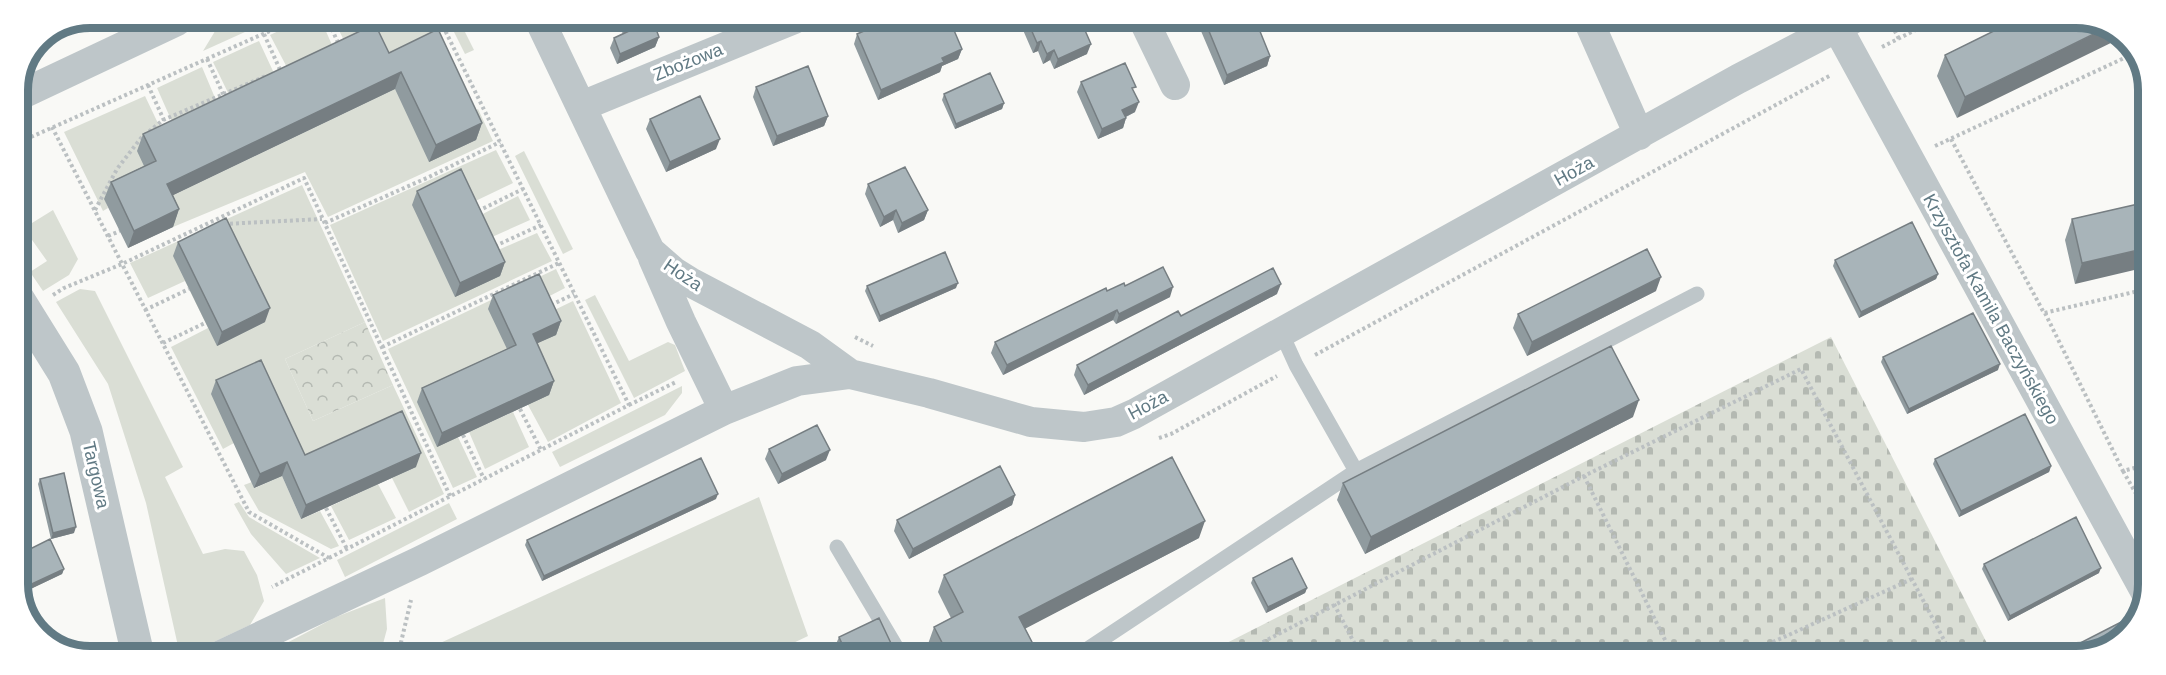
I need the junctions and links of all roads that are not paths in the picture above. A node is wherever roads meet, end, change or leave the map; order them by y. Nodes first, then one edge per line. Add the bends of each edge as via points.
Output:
1 (162, 28) edge
2 (543, 28) edge
3 (772, 28) edge
4 (1147, 28) edge
5 (1592, 28) edge
6 (1835, 28) edge
7 (1847, 28) edge
8 (1175, 85) dead end
9 (28, 91) edge
10 (582, 106) junction
11 (1640, 135) junction
12 (650, 251) junction
13 (1697, 294) dead end
14 (28, 308) edge
15 (1281, 332) junction
16 (850, 374) junction
17 (724, 410) junction
18 (1356, 471) junction
19 (837, 547) dead end
20 (2138, 578) edge
21 (136, 646) edge
22 (240, 646) edge
23 (895, 646) edge
24 (1092, 646) edge

1 - 9 street
2 - 10 street, Hoża
3 - 10 street, Zbożowa
4 - 8 street
5 - 11 street
6 - 11 street, Hoża
7 - 20 street, Krzysztofa Kamila Baczyńskiego
10 - 12 street, Hoża
11 - 15 street, Hoża
12 - 16 street, Hoża via 690,282 810,345
12 - 17 street
13 - 18 lane
14 - 21 street, Targowa via 64,373 86,431
15 - 16 street, Hoża via 1134,414 1084,427 1031,422
15 - 18 lane
16 - 17 street via 797,381
17 - 22 street
18 - 24 lane
19 - 23 lane

